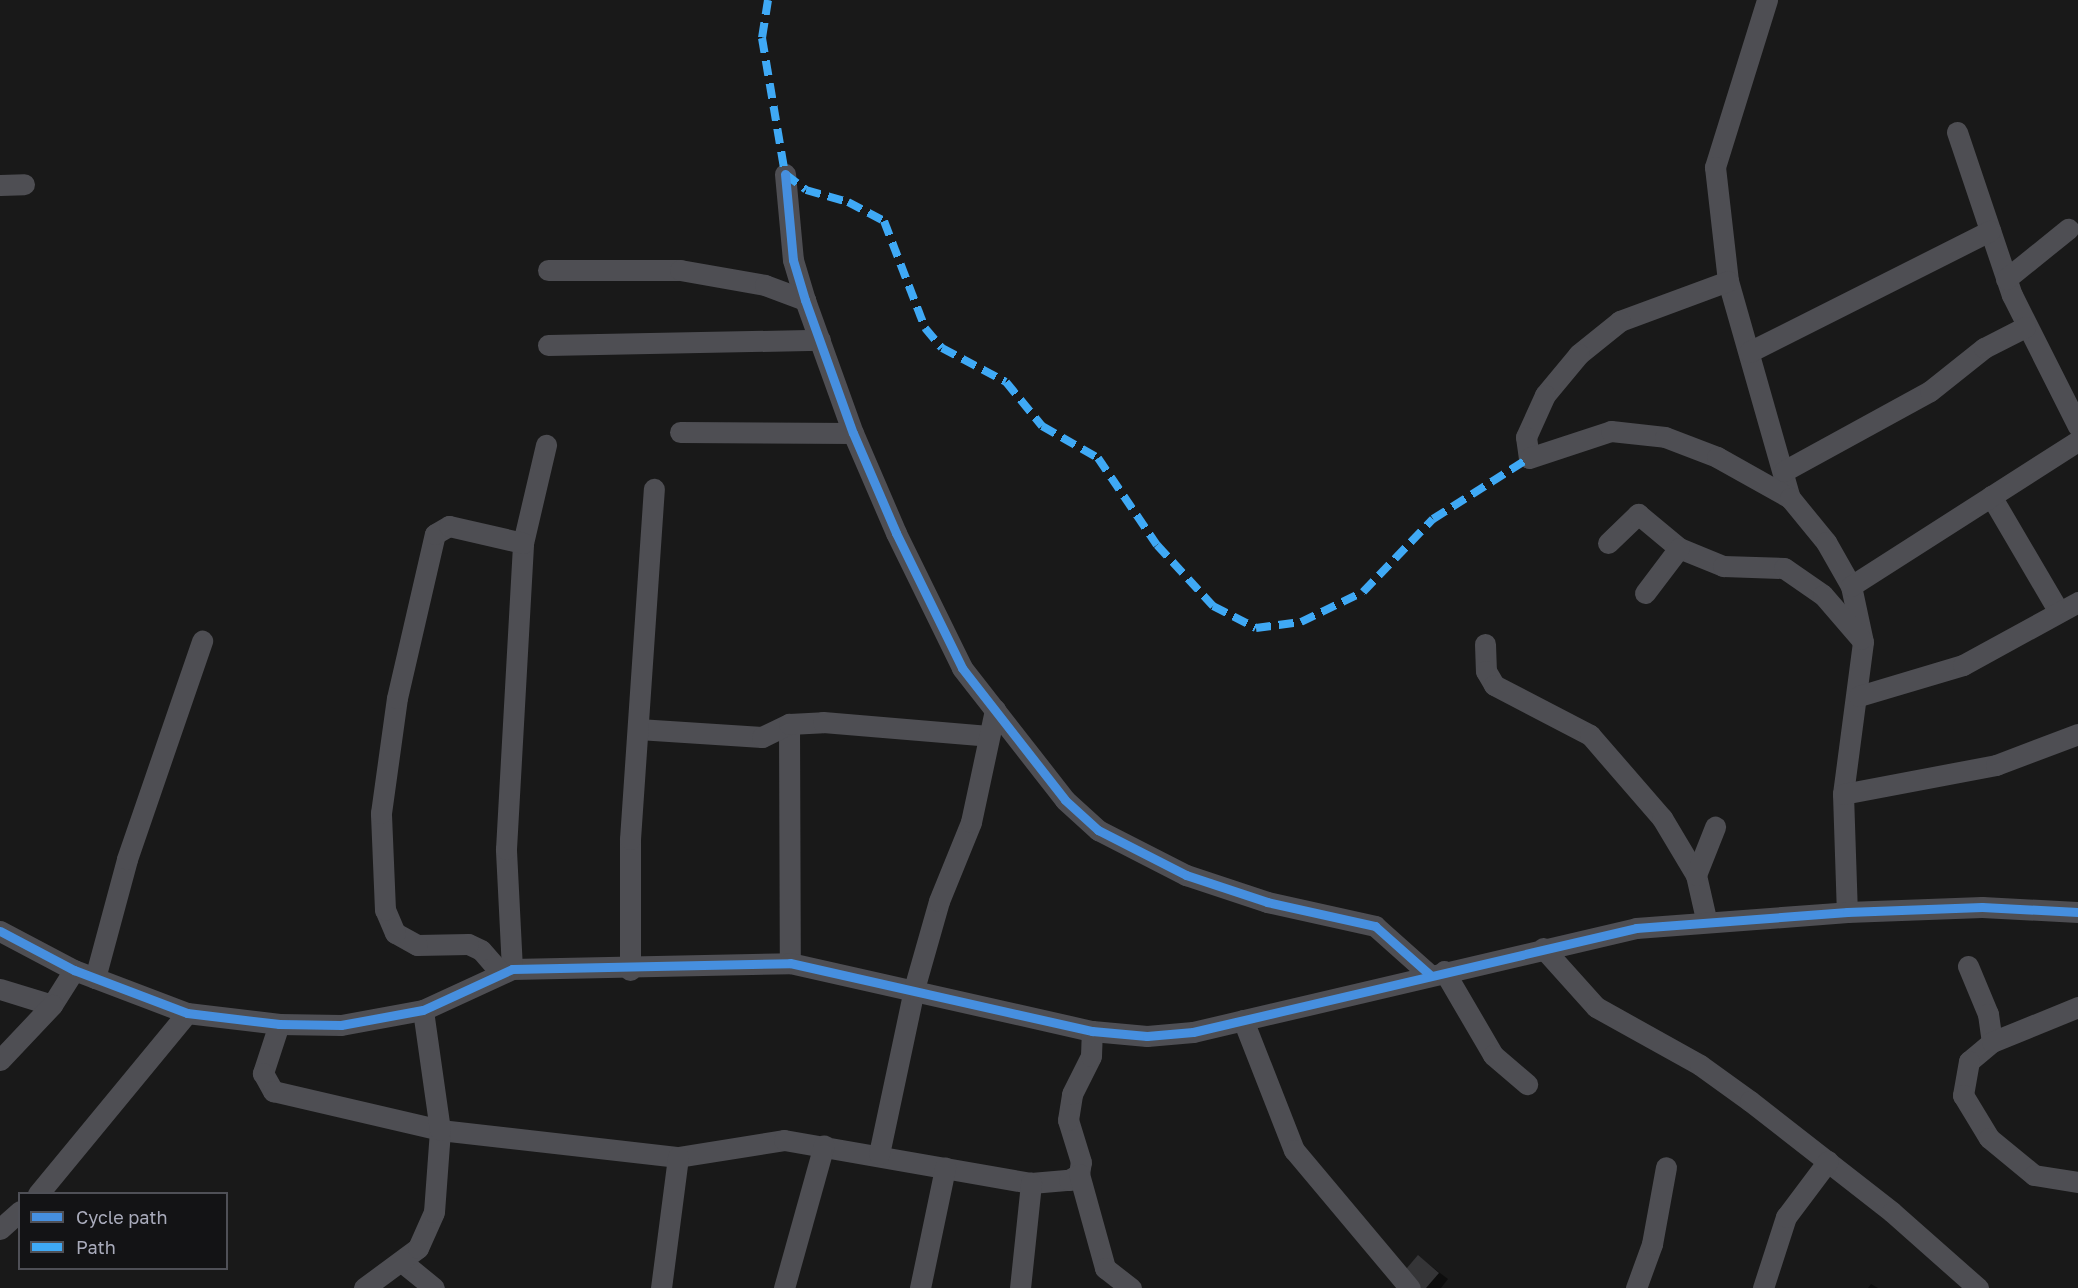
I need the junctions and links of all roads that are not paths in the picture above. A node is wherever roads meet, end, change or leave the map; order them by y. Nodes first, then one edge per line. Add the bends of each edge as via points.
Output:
1 (1767, 0) edge
2 (1958, 132) dead end
3 (785, 174) dead end
4 (24, 184) dead end
5 (0, 185) edge
6 (2068, 229) dead end
7 (1990, 231) junction
8 (548, 270) dead end
9 (2006, 279) junction
10 (1728, 281) junction
11 (806, 300) junction
12 (2025, 327) junction
13 (820, 340) junction
14 (548, 345) dead end
15 (1749, 352) junction
16 (2078, 426) edge
17 (680, 432) dead end
18 (853, 433) junction
19 (2078, 441) edge
20 (546, 445) dead end
21 (1784, 471) junction
22 (654, 489) dead end
23 (1991, 496) junction
24 (1791, 498) junction
25 (523, 543) junction
26 (1608, 543) dead end
27 (1679, 548) junction
28 (1851, 586) junction
29 (1646, 593) dead end
30 (2078, 602) edge
31 (2059, 612) junction
32 (202, 640) dead end
33 (1863, 642) junction
34 (1485, 644) dead end
35 (1859, 696) junction
36 (995, 710) junction
37 (789, 724) junction
38 (638, 729) junction
39 (2078, 734) edge
40 (988, 736) junction
41 (1844, 794) junction
42 (1715, 827) dead end
43 (1696, 875) junction
44 (1847, 912) junction
45 (2078, 912) edge
46 (1706, 919) junction
47 (0, 931) edge
48 (1543, 948) junction
49 (790, 963) junction
50 (1968, 966) dead end
51 (74, 970) junction
52 (630, 970) junction
53 (507, 971) junction
54 (1437, 973) junction
55 (95, 978) junction
56 (0, 989) edge
57 (914, 989) junction
58 (52, 1005) junction
59 (2078, 1007) edge
60 (423, 1010) junction
61 (187, 1013) junction
62 (1243, 1020) junction
63 (279, 1024) junction
64 (1092, 1031) junction
65 (1992, 1042) junction
66 (0, 1060) edge
67 (1527, 1084) dead end
68 (440, 1130) junction
69 (824, 1145) junction
70 (879, 1154) junction
71 (678, 1157) junction
72 (1828, 1161) junction
73 (1666, 1167) dead end
74 (945, 1168) junction
75 (1079, 1174) junction
76 (2078, 1182) edge
77 (1031, 1183) junction
78 (40, 1192) edge
79 (18, 1213) edge
80 (0, 1229) edge
81 (402, 1262) junction
82 (364, 1288) edge
83 (434, 1288) edge
84 (661, 1288) edge
85 (784, 1288) edge
86 (920, 1288) edge
87 (1020, 1288) edge
88 (1131, 1288) edge
89 (1410, 1288) edge
90 (1636, 1288) edge
91 (1763, 1288) edge
92 (1978, 1288) edge

1 - 10 street via 1714,167
2 - 7 street
3 - 11 street via 793,260
4 - 5 street
6 - 9 street
7 - 9 street
7 - 15 street
8 - 11 street via 680,270 765,285
9 - 12 street
10 - 15 street
10 - 24 street via 1620,321 1579,354 1545,395 1526,437 1529,458 1611,431 1665,437 1717,457
11 - 13 street
12 - 16 street
12 - 21 street via 1984,348 1930,391
13 - 14 street
13 - 18 street
15 - 21 street
17 - 18 street
18 - 36 street via 950,649
19 - 23 street
20 - 25 street
21 - 24 street
22 - 38 street
23 - 28 street
23 - 31 street
24 - 28 street via 1826,542
25 - 53 street via 506,849
25 - 53 street via 449,526 435,534 397,698 381,813 385,910 395,933 417,945 468,944
26 - 27 street via 1638,514
27 - 29 street
27 - 33 street via 1723,566 1784,568 1803,576
28 - 33 street
30 - 31 street
31 - 35 street via 1963,665
32 - 55 street via 127,859
33 - 35 street
34 - 43 street via 1486,671 1494,685 1590,735 1662,818
35 - 41 street
36 - 40 street
36 - 54 street via 1065,800 1098,830 1186,875 1267,902 1375,926
37 - 38 street via 762,737
37 - 40 street
37 - 49 street
38 - 52 street via 630,839
39 - 41 street via 1952,776
40 - 57 street via 971,822 939,901
41 - 44 street
42 - 43 street
43 - 46 street
44 - 45 street via 1982,907
44 - 46 street
46 - 48 street
47 - 51 street
48 - 54 street
48 - 72 street via 1596,1007 1700,1065
49 - 52 street
49 - 57 street
50 - 65 street via 1988,1014
51 - 55 street
51 - 58 street
52 - 53 street
53 - 60 street
54 - 62 street
54 - 67 street via 1493,1055
55 - 61 street
56 - 58 street
57 - 64 street
57 - 70 street
58 - 66 street
59 - 65 street
60 - 63 street via 341,1025
60 - 68 street
61 - 63 street
61 - 78 street
62 - 64 street via 1167,1036
62 - 89 street via 1294,1150
63 - 68 street via 263,1073 273,1091
64 - 75 street via 1091,1056 1072,1094 1068,1120 1081,1162
65 - 76 street via 1969,1061 1963,1095 1984,1130 2034,1175
68 - 71 street
68 - 81 street via 434,1212 418,1248
69 - 70 street
69 - 71 street via 761,1140
69 - 85 street
70 - 74 street
71 - 84 street
72 - 91 street via 1786,1217
72 - 92 street
73 - 90 street via 1652,1244
74 - 77 street
74 - 86 street
75 - 77 street via 1070,1180
75 - 88 street via 1102,1260
77 - 87 street
79 - 80 street
81 - 82 street
81 - 83 street

